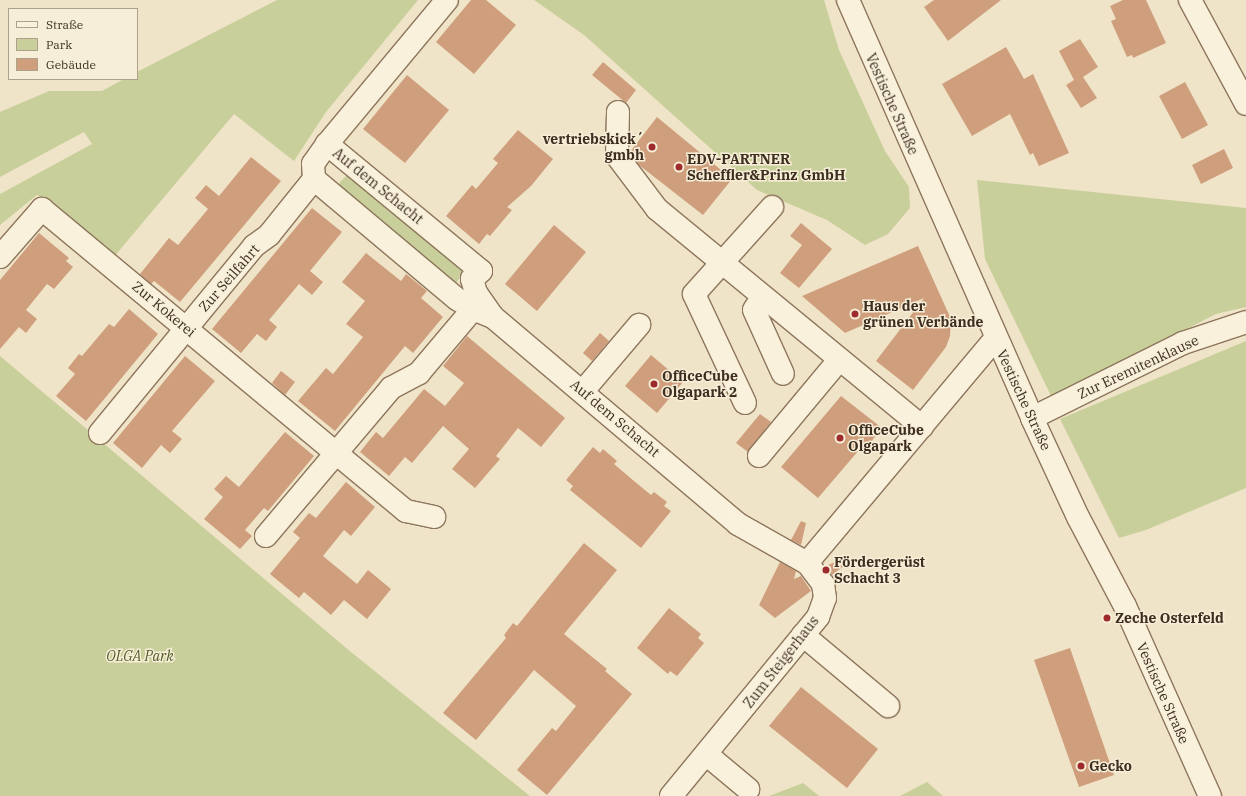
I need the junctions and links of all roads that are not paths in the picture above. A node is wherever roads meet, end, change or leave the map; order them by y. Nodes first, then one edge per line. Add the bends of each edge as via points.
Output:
1 (446, 0) edge
2 (848, 0) edge
3 (1190, 0) edge
4 (1246, 104) edge
5 (618, 112) dead end
6 (327, 144) junction
7 (314, 179) junction
8 (772, 207) dead end
9 (0, 257) edge
10 (720, 263) junction
11 (762, 298) junction
12 (473, 309) junction
13 (493, 317) junction
14 (1246, 322) edge
15 (639, 325) dead end
16 (187, 328) junction
17 (996, 338) junction
18 (839, 360) junction
19 (783, 374) dead end
20 (583, 391) junction
21 (745, 404) dead end
22 (1032, 418) junction
23 (922, 427) junction
24 (100, 433) dead end
25 (335, 452) junction
26 (759, 456) dead end
27 (700, 490) joint
28 (434, 517) dead end
29 (266, 536) dead end
30 (806, 563) junction
31 (803, 635) junction
32 (888, 706) dead end
33 (706, 754) junction
34 (748, 789) dead end
35 (671, 796) edge
36 (1210, 796) edge

1 - 6 street
2 - 17 street, Vestische Straße
3 - 4 street
5 - 10 street via 617,156 657,209
6 - 7 street, Auf dem Schacht via 313,164
6 - 13 street, Auf dem Schacht via 481,271 472,279 476,293
7 - 12 street, Auf dem Schacht via 457,299
7 - 16 street, Zur Seilfahrt via 269,235 254,246
8 - 10 street
9 - 16 street, Zur Kokerei via 42,208
10 - 11 street
10 - 21 street via 694,294
11 - 18 street
11 - 19 street via 754,310
12 - 13 street, Auf dem Schacht
12 - 25 street via 419,373 391,388
13 - 20 street, Auf dem Schacht
14 - 22 street, Zur Eremitenklause via 1183,343
15 - 20 street
16 - 24 street, Zur Seilfahrt
16 - 25 street, Zur Kokerei
17 - 22 street, Vestische Straße
17 - 23 street
18 - 23 street
18 - 26 street
20 - 27 street, Auf dem Schacht
22 - 36 street, Vestische Straße via 1078,517 1125,606
23 - 30 street
25 - 28 street, Zur Kokerei via 406,511
25 - 29 street
27 - 30 street, Zum Steigerhaus via 738,524
30 - 31 street, Zum Steigerhaus via 823,584 825,598 818,617
31 - 32 street
31 - 33 street, Zum Steigerhaus
33 - 34 street
33 - 35 street, Zum Steigerhaus

